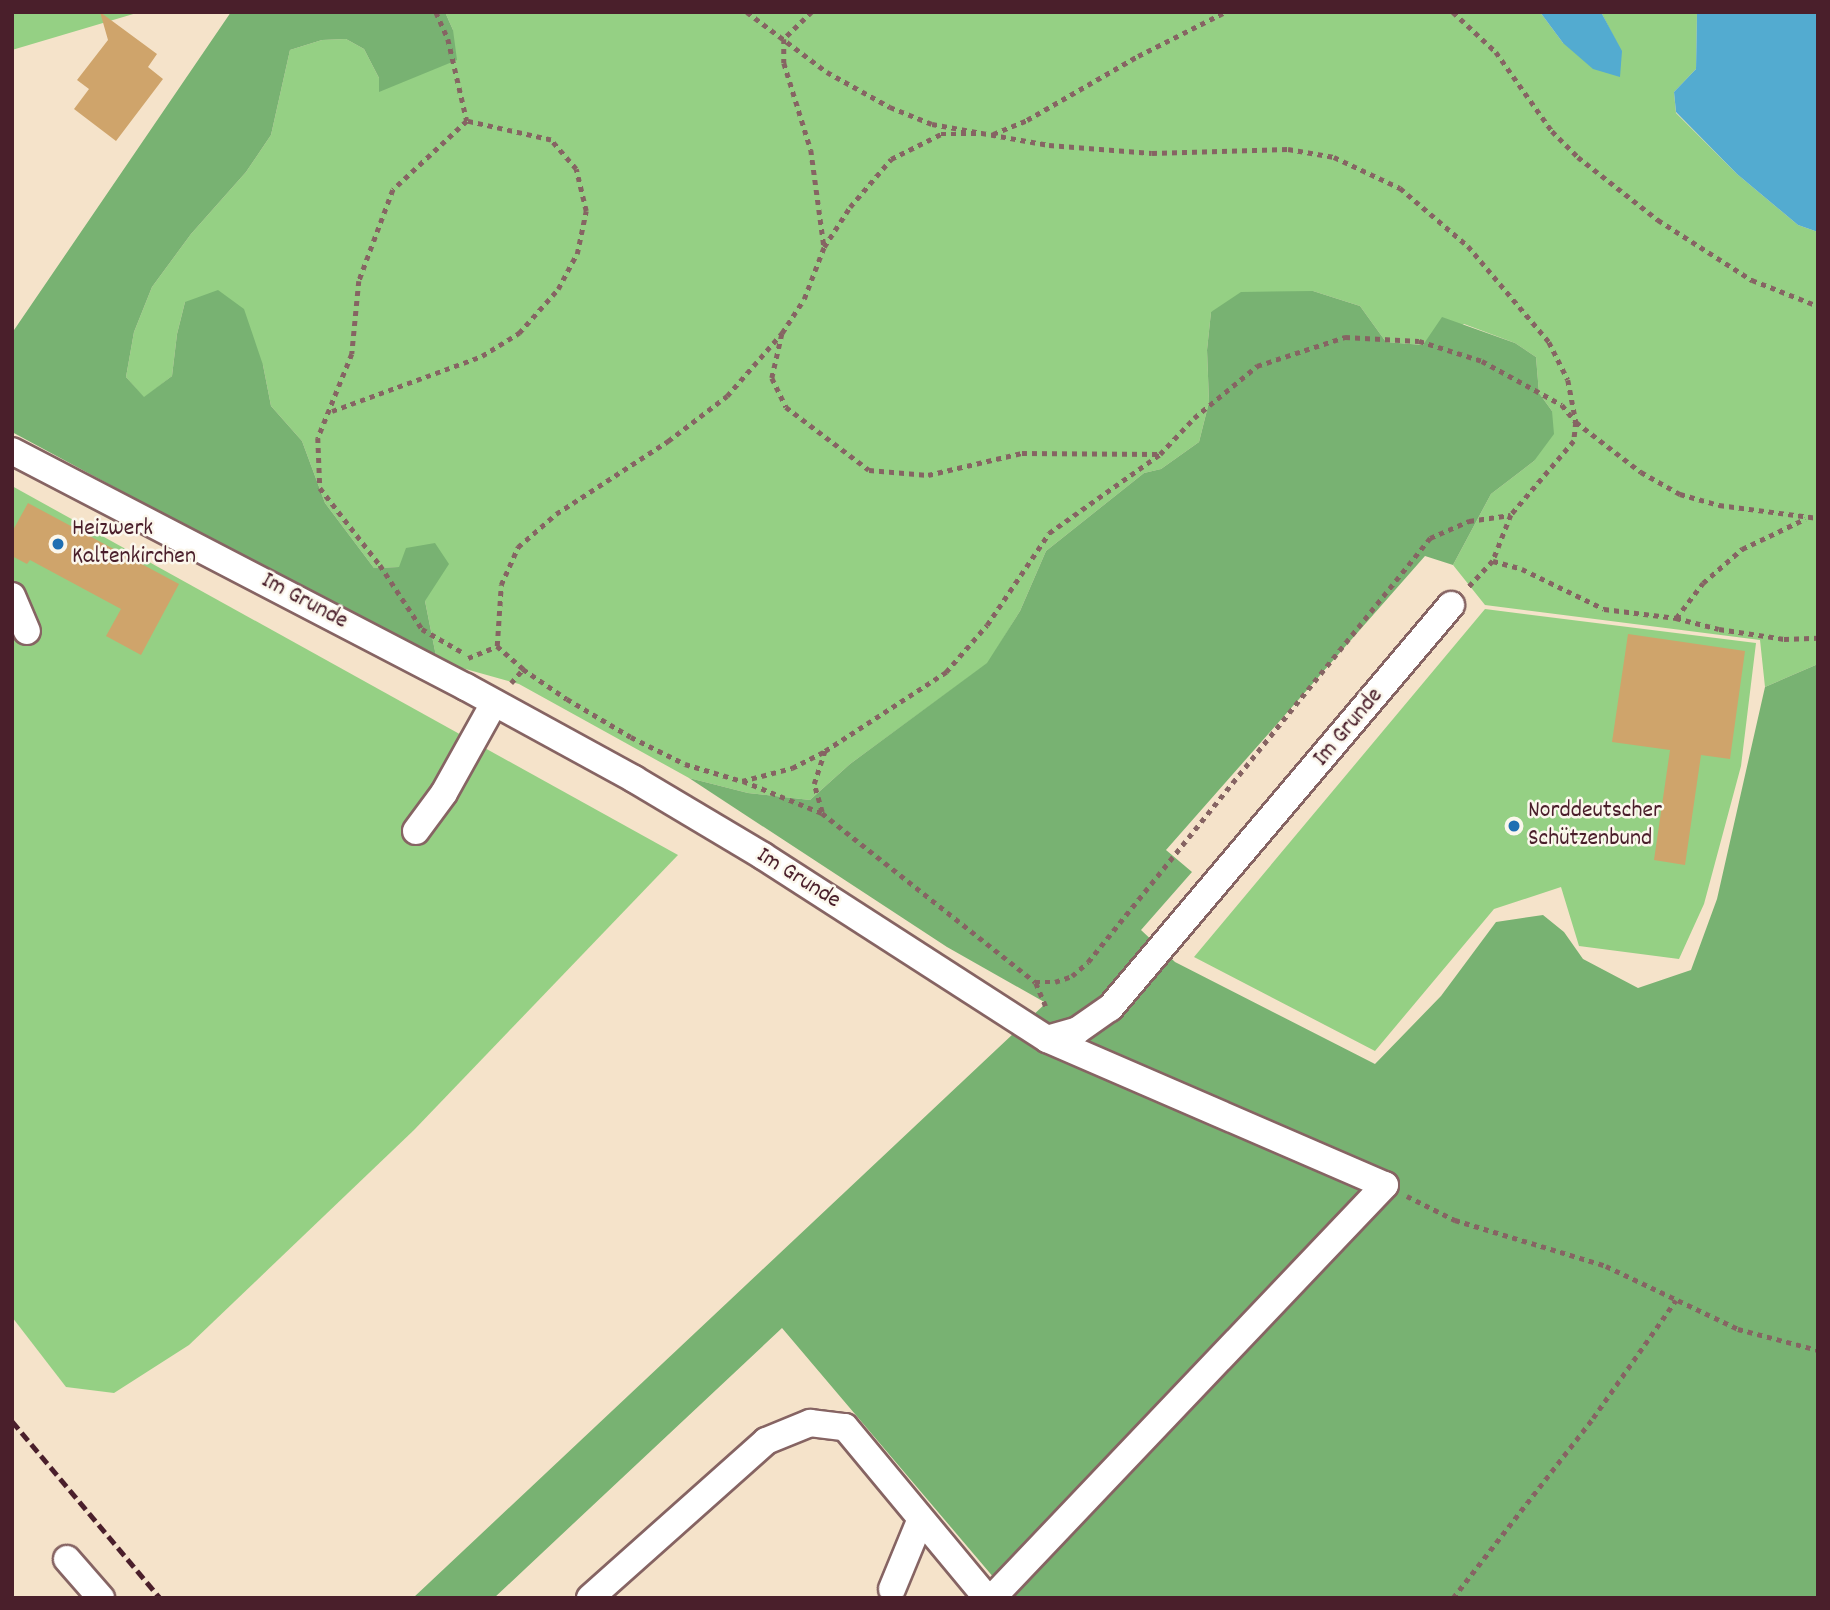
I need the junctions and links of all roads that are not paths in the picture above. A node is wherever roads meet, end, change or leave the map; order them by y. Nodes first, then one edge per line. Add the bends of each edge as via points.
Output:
1 (12, 451) edge
2 (12, 596) edge
3 (1451, 605) road end
4 (27, 631) dead end
5 (494, 703) junction
6 (416, 831) dead end
7 (1047, 1039) junction
8 (920, 1521) junction
9 (67, 1559) dead end
10 (892, 1589) dead end
11 (101, 1598) edge
12 (590, 1598) edge
13 (989, 1598) edge

1 - 5 street, Im Grunde
2 - 4 street
3 - 7 street, Im Grunde via 1110,1008 1078,1030
5 - 6 street via 444,793
5 - 7 street, Im Grunde via 763,856
7 - 13 street via 1385,1185
8 - 10 street
8 - 12 street via 845,1427 810,1423 766,1441
8 - 13 street
9 - 11 street

